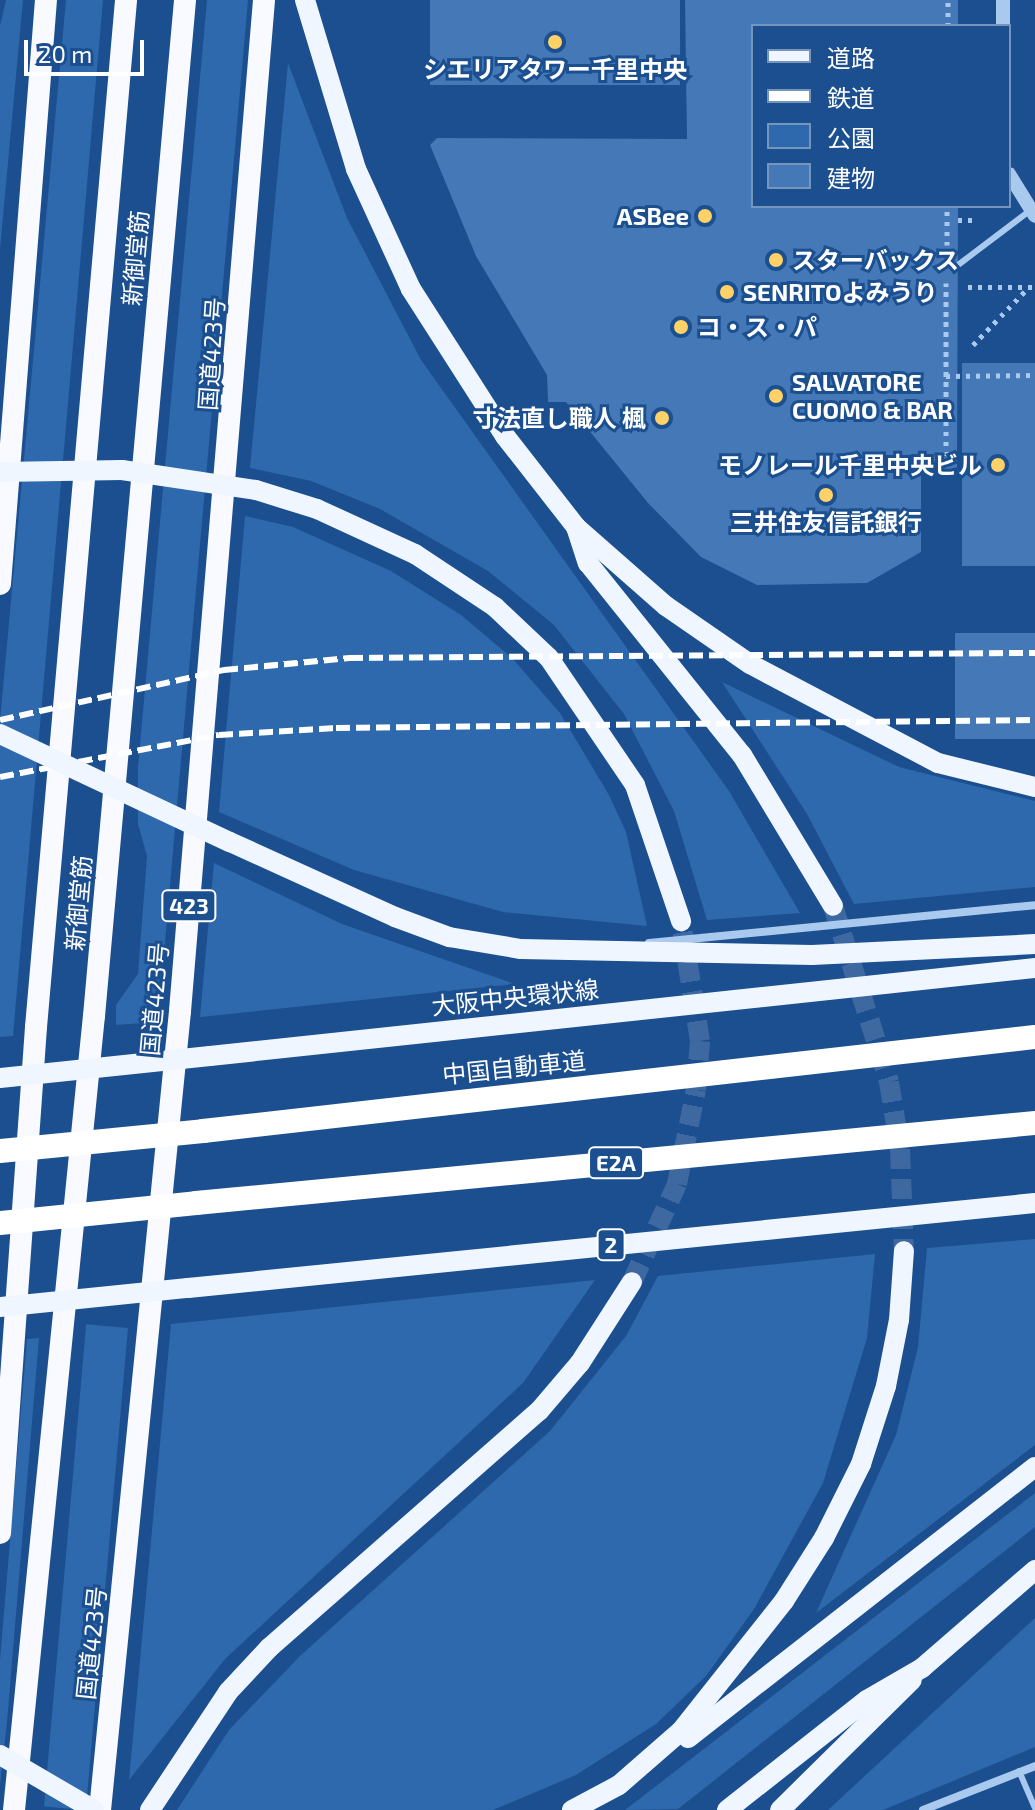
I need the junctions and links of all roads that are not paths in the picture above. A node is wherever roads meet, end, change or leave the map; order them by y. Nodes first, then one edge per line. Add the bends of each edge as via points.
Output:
1 (46, 0) edge
2 (126, 0) edge
3 (185, 0) edge
4 (264, 0) edge
5 (305, 0) edge
6 (1003, 0) edge
7 (1003, 24) edge
8 (1011, 177) edge
9 (1032, 214) edge
10 (958, 265) dead end
11 (12, 420) junction
12 (0, 466) edge
13 (0, 472) edge
14 (576, 527) junction
15 (0, 584) edge
16 (0, 734) edge
17 (1035, 787) edge
18 (1035, 905) edge
19 (833, 906) tunnel mouth
20 (681, 921) tunnel mouth
21 (1035, 944) edge
22 (561, 954) junction
23 (1035, 968) edge
24 (1035, 1037) edge
25 (0, 1078) edge
26 (1035, 1123) edge
27 (0, 1151) edge
28 (1035, 1203) edge
29 (0, 1223) edge
30 (904, 1251) tunnel mouth
31 (632, 1282) tunnel mouth
32 (0, 1307) edge
33 (1035, 1467) edge
34 (0, 1533) edge
35 (1035, 1570) edge
36 (922, 1668) junction
37 (0, 1755) edge
38 (1035, 1766) edge
39 (1019, 1770) junction
40 (619, 1785) junction
41 (1035, 1808) edge
42 (14, 1810) edge
43 (97, 1810) edge
44 (150, 1810) edge
45 (572, 1810) edge
46 (727, 1810) edge
47 (780, 1810) edge
48 (923, 1810) edge

1 - 11 highway
2 - 34 highway, 新御堂筋 via 36,1027
3 - 42 highway, 新御堂筋 via 93,1031
4 - 43 highway, 国道423号 / 423 via 180,1011
5 - 14 main road via 351,154 411,289 505,436
6 - 7 street
8 - 9 street
9 - 10 lane
11 - 12 main road
11 - 15 highway
13 - 20 main road, bridge via 122,470 256,490 317,509 415,554 495,607 549,658 635,785
14 - 17 main road via 666,606 750,664 938,763
14 - 19 main road via 588,563 774,802
16 - 22 main road, bridge via 321,888 449,937
18 - 22 street
21 - 22 main road via 812,955
23 - 25 main road, 大阪中央環状線, bridge
24 - 27 highway, 中国自動車道, bridge
26 - 29 highway, E2A, bridge
28 - 32 main road, 2, bridge
30 - 40 main road via 899,1320 886,1386 861,1464 824,1538 702,1708
31 - 44 main road via 580,1363 539,1411 269,1648 228,1692
33 - 40 main road
35 - 36 main road
36 - 46 main road via 867,1700
36 - 47 main road
37 - 43 main road, bridge
38 - 39 street
39 - 41 lane
39 - 48 street
40 - 45 main road

